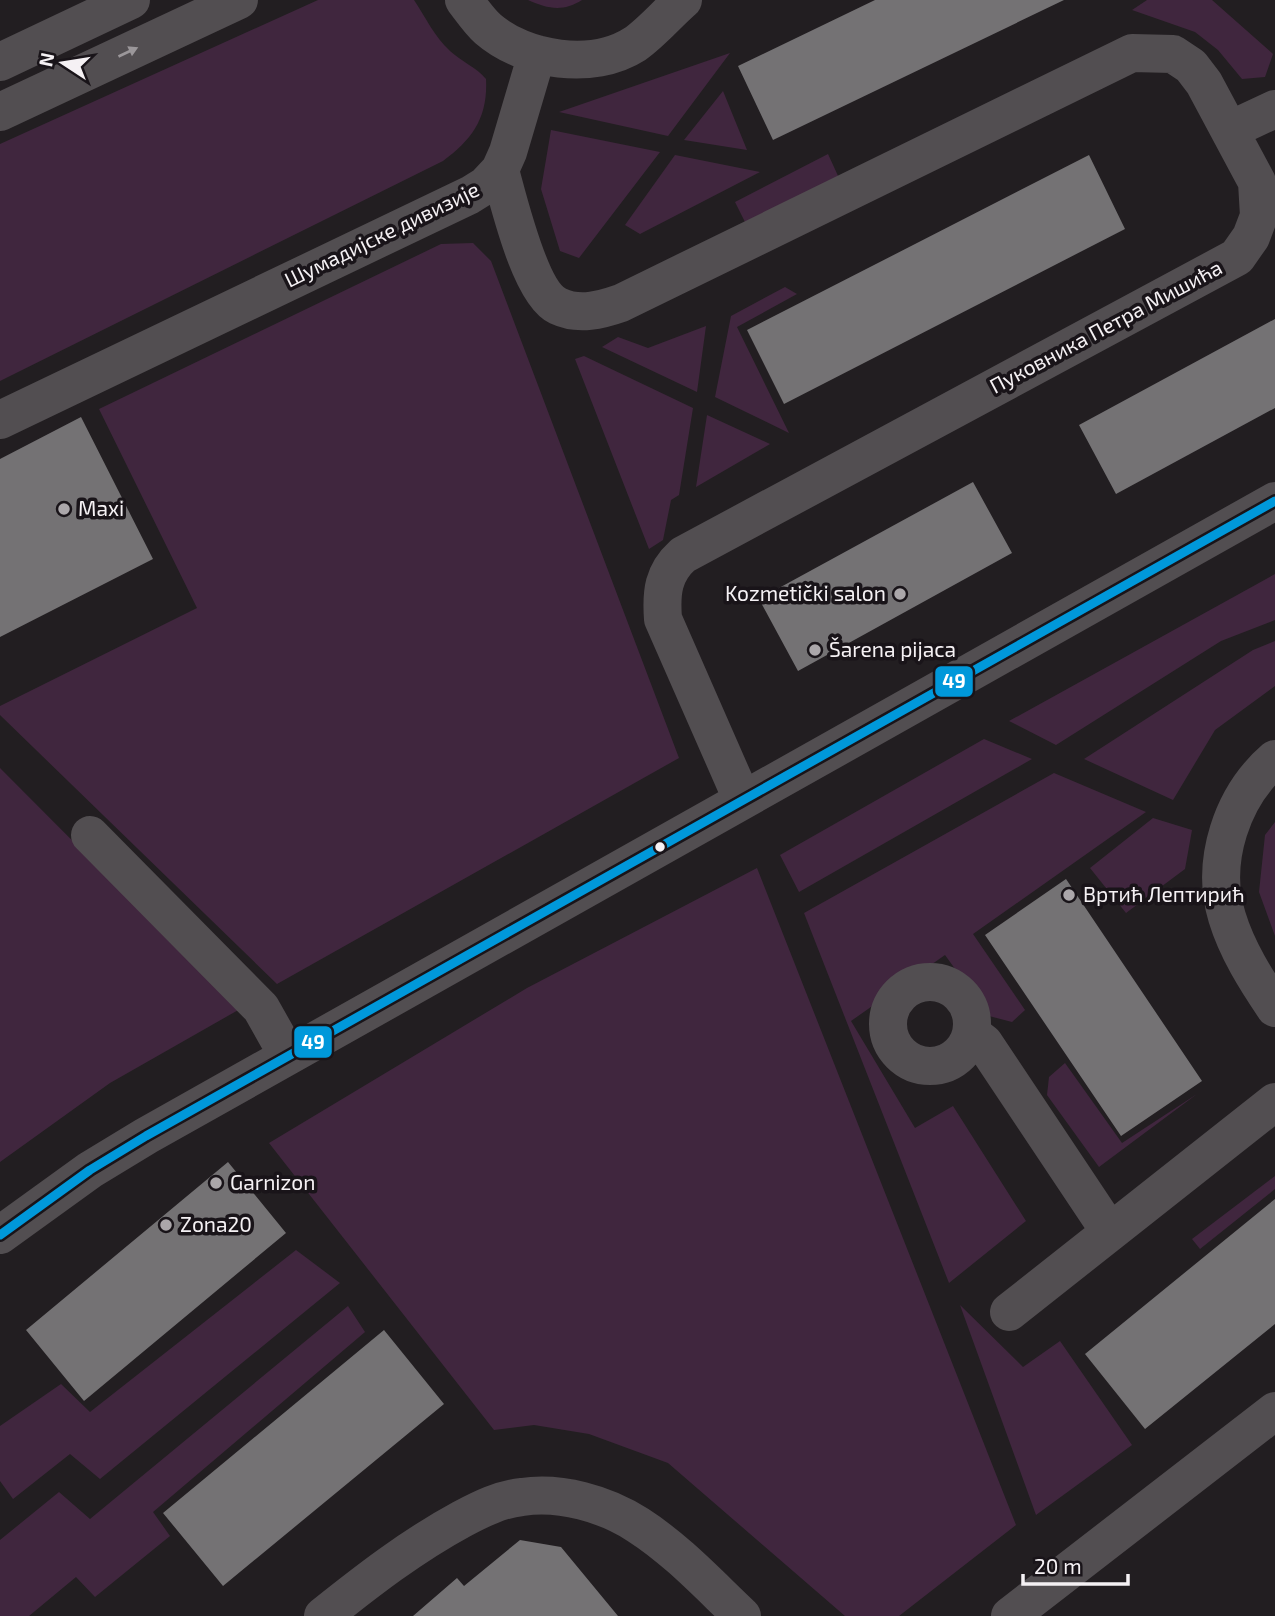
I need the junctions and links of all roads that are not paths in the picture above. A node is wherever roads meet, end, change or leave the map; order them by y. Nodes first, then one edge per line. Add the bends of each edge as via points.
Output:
1 (131, 0) edge
2 (239, 0) edge
3 (464, 0) edge
4 (683, 0) edge
5 (537, 54) junction
6 (0, 62) edge
7 (1275, 109) edge
8 (0, 112) edge
9 (1230, 130) junction
10 (500, 170) junction
11 (0, 420) edge
12 (1275, 500) edge
13 (1275, 759) edge
14 (742, 799) junction
15 (90, 835) dead end
16 (1275, 1008) edge
17 (971, 1033) dead end
18 (288, 1056) junction
19 (1275, 1102) edge
20 (1110, 1232) junction
21 (0, 1235) edge
22 (1009, 1312) dead end
23 (1275, 1411) edge
24 (323, 1616) edge
25 (742, 1616) edge
26 (1010, 1616) edge

1 - 6 street
8 -> 2 street
3 - 5 street via 488,29
4 - 5 street via 635,44 612,54 565,60
5 - 10 street, Шумадијске дивизије
7 - 9 street
9 - 10 street, Пуковника Петра Мишића via 1191,66 1173,54 1132,53 596,312 557,306 543,292 519,237
9 - 14 street, Пуковника Петра Мишића via 1256,182 1259,216 1237,257 683,555 672,565 661,596 663,619
10 - 11 street, Шумадијске дивизије via 470,195
12 - 14 street
13 - 16 street via 1249,786 1234,813 1222,884 1232,932
14 - 18 street
15 - 18 street via 261,1007
17 - 20 street via 984,1043
18 - 21 street via 90,1170
19 - 20 street
20 - 22 street
23 - 26 street
24 - 25 street via 432,1535 497,1503 534,1496 582,1502 636,1524 668,1546

